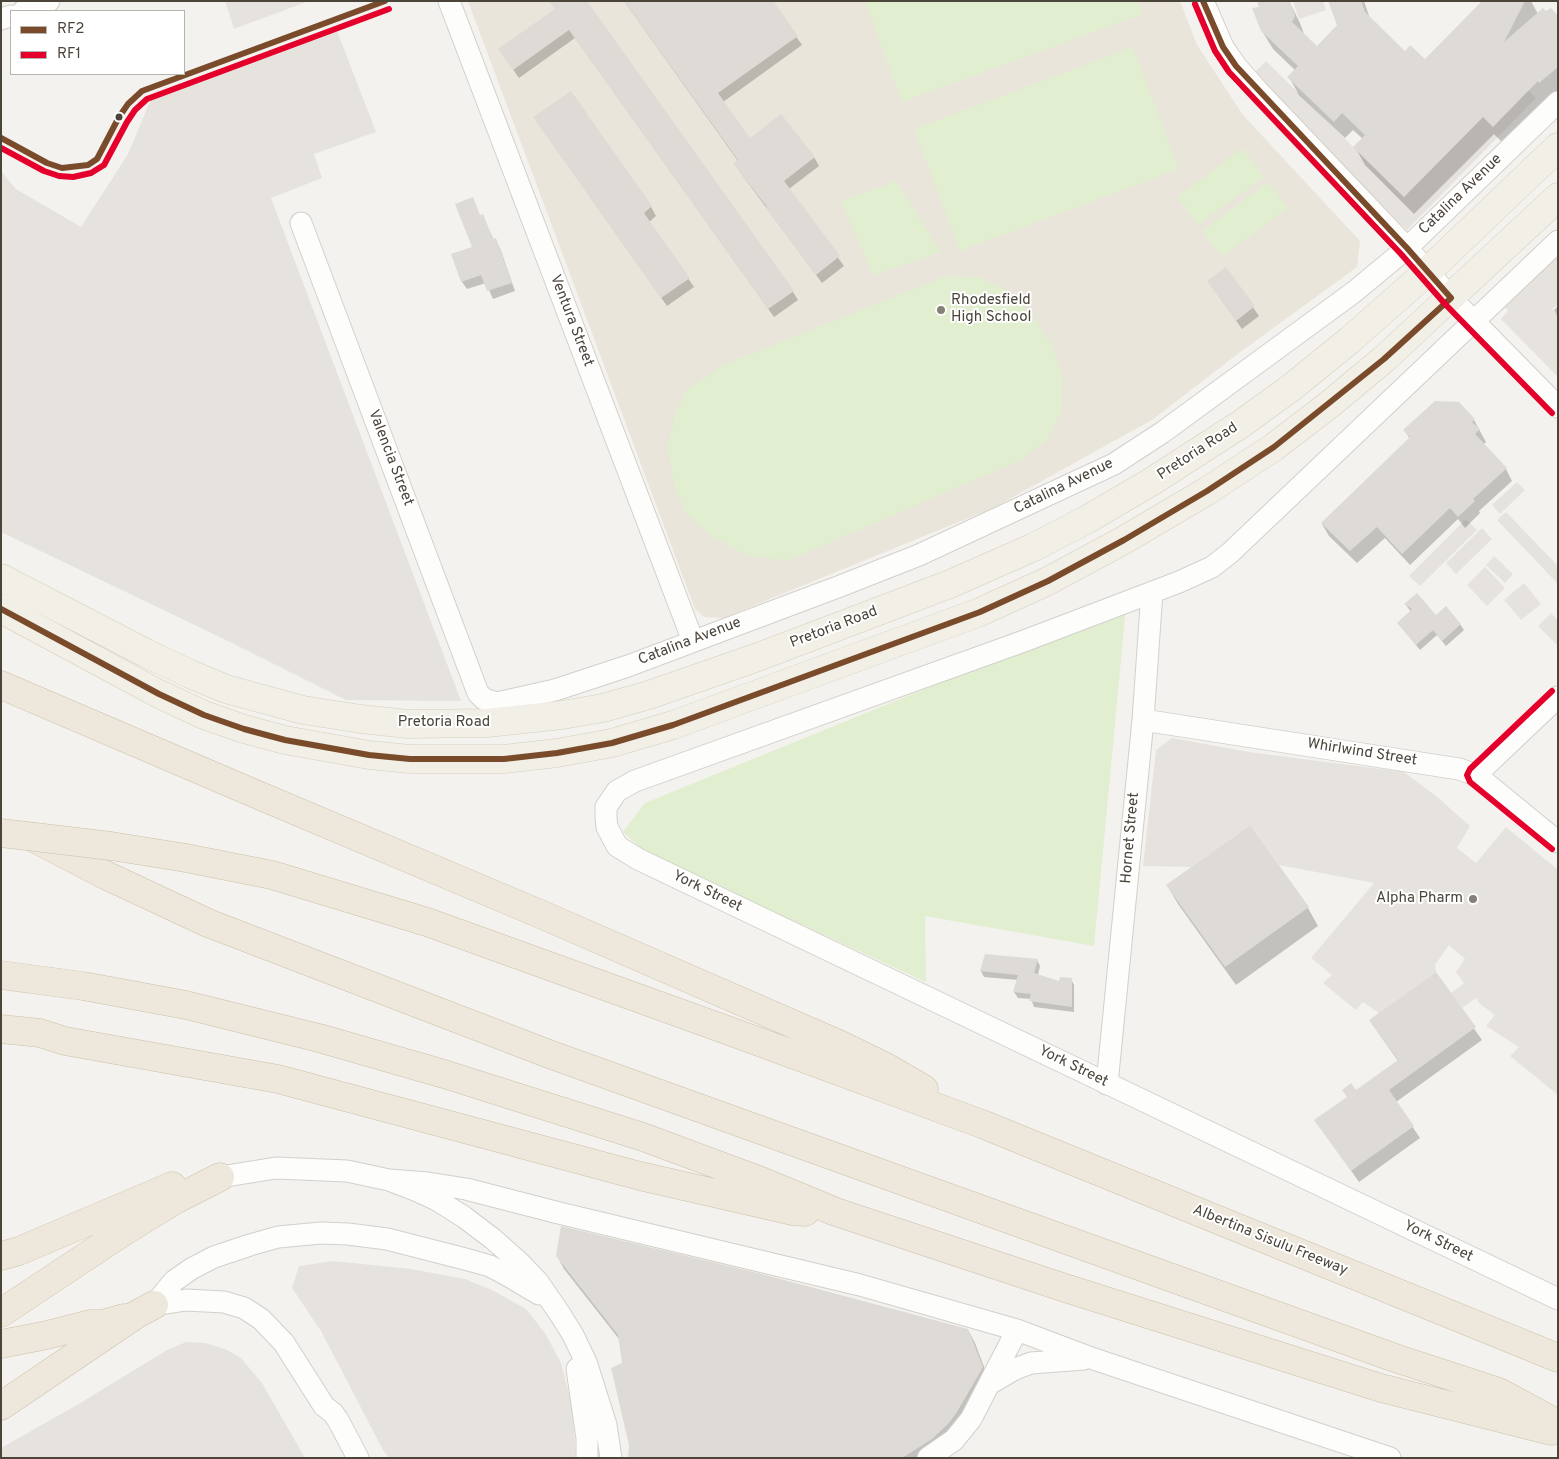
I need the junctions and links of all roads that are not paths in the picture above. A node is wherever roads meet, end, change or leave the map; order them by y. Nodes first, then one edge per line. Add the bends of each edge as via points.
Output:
1 (49, 1) edge
2 (449, 1) edge
3 (1203, 1) edge
4 (26, 10) edge
5 (1558, 102) edge
6 (1558, 147) edge
7 (1558, 197) edge
8 (301, 223) dead end
9 (1558, 241) edge
10 (1407, 248) junction
11 (1428, 271) junction
12 (1451, 298) junction
13 (1474, 322) junction
14 (1558, 407) edge
15 (1, 578) edge
16 (1152, 592) junction
17 (1, 609) edge
18 (693, 640) junction
19 (1, 685) edge
20 (478, 693) joint
21 (1558, 697) edge
22 (1143, 720) junction
23 (1476, 774) junction
24 (1, 821) edge
25 (1, 833) edge
26 (1558, 842) edge
27 (1, 975) edge
28 (1, 1016) edge
29 (1, 1029) edge
30 (1, 1041) edge
31 (65, 1041) junction
32 (278, 1079) junction
33 (1108, 1084) junction
34 (982, 1124) junction
35 (220, 1177) junction
36 (389, 1180) junction
37 (836, 1212) junction
38 (1, 1256) edge
39 (1558, 1299) edge
40 (557, 1309) junction
41 (146, 1310) junction
42 (1, 1312) edge
43 (1017, 1330) junction
44 (1, 1344) edge
45 (1558, 1358) edge
46 (1094, 1359) junction
47 (991, 1383) junction
48 (1, 1406) edge
49 (1558, 1424) edge
50 (1558, 1432) edge
51 (358, 1458) edge
52 (587, 1458) edge
53 (612, 1458) edge
54 (928, 1458) edge
55 (1390, 1458) edge

1 - 4 street
2 - 18 street, Ventura Street
3 - 10 street via 1220,41 1236,66
5 - 10 street, Catalina Avenue
6 - 11 main road, Pretoria Road
7 - 12 main road
8 - 20 street, Valencia Street
9 - 13 street
10 - 11 street
10 - 18 street, Catalina Avenue via 1261,361 1114,464 919,555
11 - 12 street
11 - 15 main road, Pretoria Road via 1351,339 1242,424 1088,519 950,584 758,657 603,708 534,719 447,725 408,724 303,710 226,689 190,674
12 - 13 street
12 - 17 main road via 1384,359 1274,446 1207,492 1124,540 980,612 673,725 612,743 504,759 410,759 285,740 212,718 159,694
13 - 14 street
13 - 16 street via 1223,559 1198,574
16 - 22 street, Hornet Street
16 - 33 street, York Street via 635,781 617,791 606,807 607,827 617,846 631,855
18 - 20 street, Catalina Avenue via 555,690 497,703
19 - 34 highway via 841,1045 886,1067
21 - 23 street
22 - 23 street, Whirlwind Street via 1442,765
22 - 33 street, Hornet Street
23 - 26 street, Whirlwind Street
24 - 49 highway via 208,923 549,1054 1394,1358 1498,1392
25 - 34 highway, bridge via 111,846 272,876 427,922
27 - 37 highway via 186,1005 328,1040 643,1137
28 - 32 highway via 213,1055
29 - 31 highway via 40,1033
30 - 31 highway via 56,1044
31 - 32 highway
32 - 37 highway via 640,1176 793,1211
33 - 39 street, York Street
34 - 45 highway, Albertina Sisulu Freeway
35 - 36 street via 276,1168 347,1171
35 - 38 highway via 171,1186
35 - 42 highway via 123,1232
36 - 40 street via 437,1200 486,1233 538,1282
36 - 43 street via 466,1189 860,1285
37 - 50 highway via 1381,1388
40 - 41 street via 522,1282 490,1266 387,1239 321,1233 250,1244 214,1257 174,1281
40 - 52 street via 576,1367
40 - 53 street via 586,1362 606,1425
41 - 44 highway via 103,1324 90,1324
41 - 48 highway
41 - 51 street via 186,1300 224,1302 244,1308 261,1319 284,1342 324,1406 334,1413
43 - 46 street
43 - 47 street
46 - 47 street via 1031,1363 1015,1368
46 - 55 street
47 - 54 street via 962,1431

